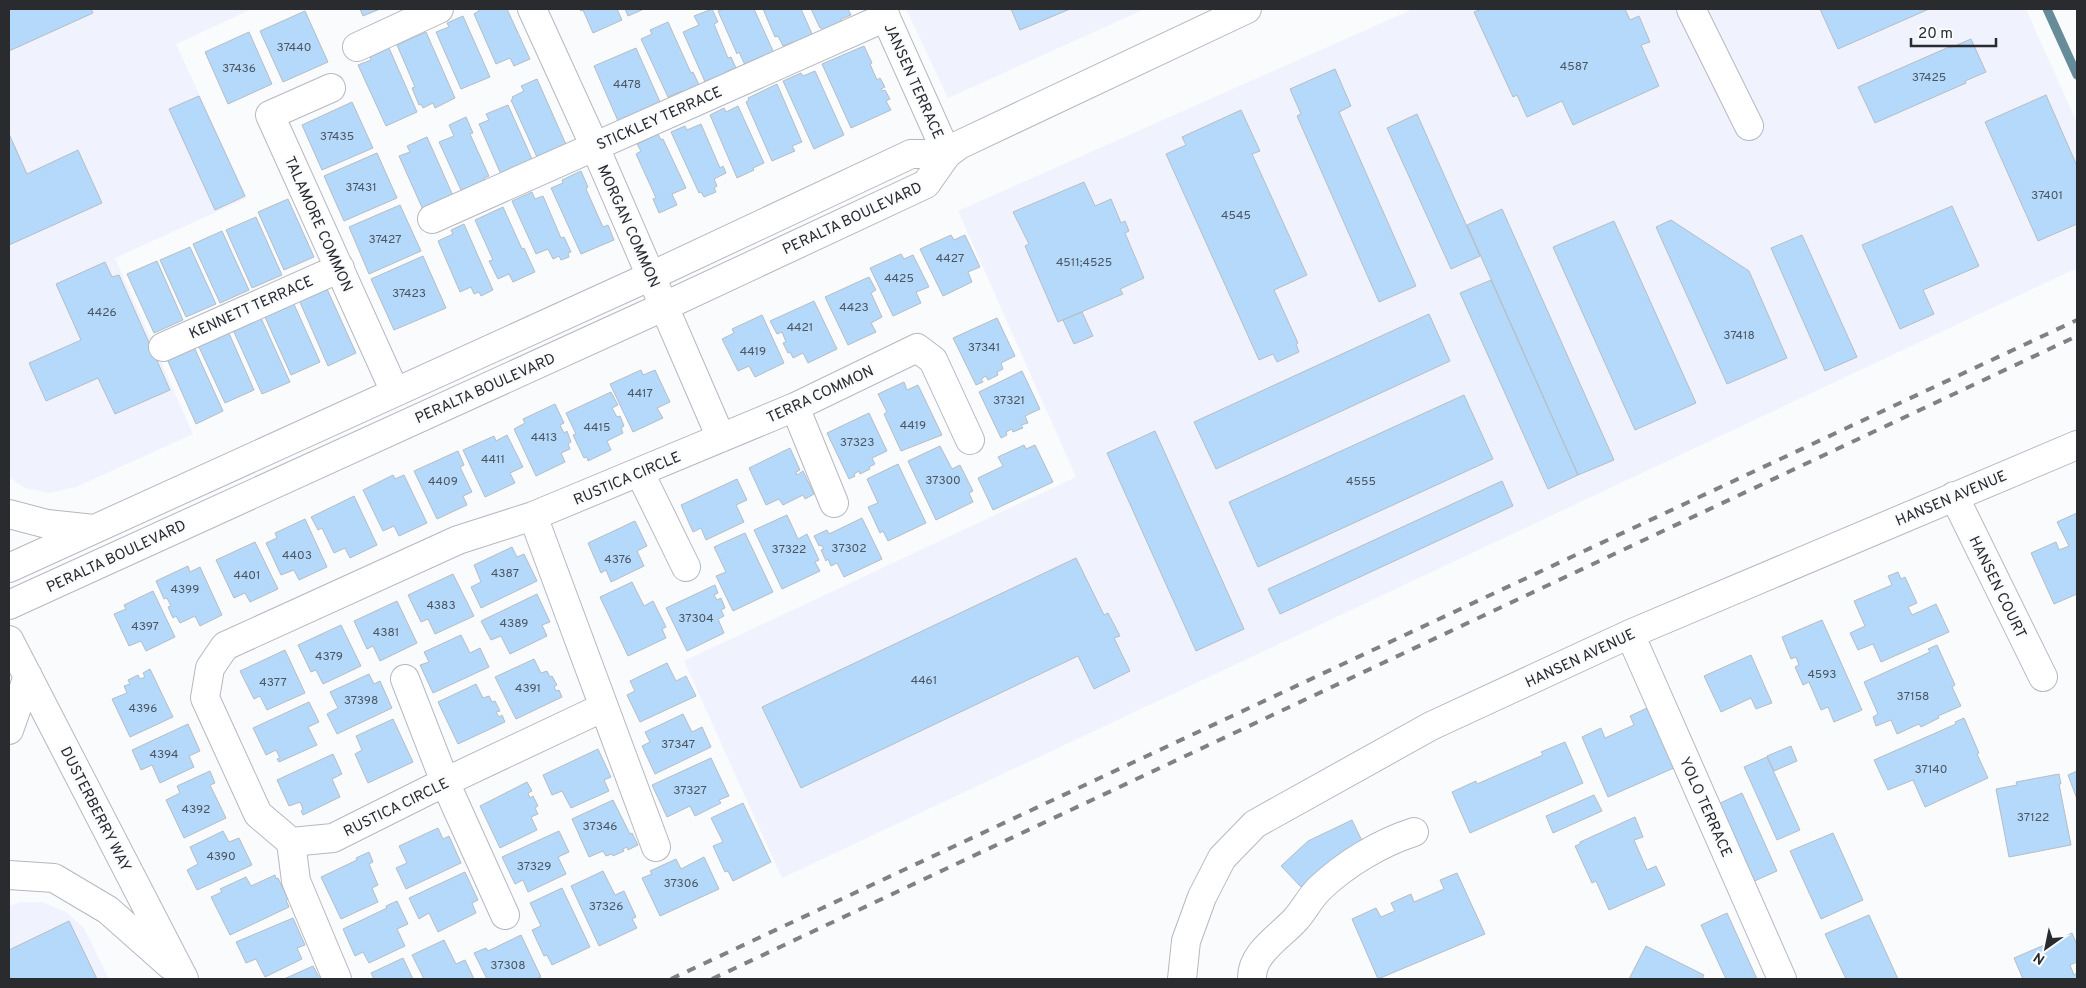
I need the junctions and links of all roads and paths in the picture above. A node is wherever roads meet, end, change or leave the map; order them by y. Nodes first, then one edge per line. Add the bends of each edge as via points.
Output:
1 (439, 9) edge
2 (532, 9) edge
3 (1247, 9) edge
4 (1691, 9) edge
5 (884, 13) edge
6 (357, 47) dead end
7 (331, 88) dead end
8 (1749, 126) dead end
9 (595, 147) junction
10 (946, 154) junction
11 (432, 219) dead end
12 (340, 268) junction
13 (651, 276) junction
14 (665, 306) junction
15 (163, 347) dead end
16 (395, 392) junction
17 (795, 407) junction
18 (721, 438) junction
19 (970, 440) dead end
20 (2077, 445) edge
21 (640, 472) junction
22 (1954, 496) junction
23 (834, 503) dead end
24 (9, 514) edge
25 (533, 516) junction
26 (95, 529) junction
27 (686, 567) dead end
28 (9, 568) edge
29 (9, 605) edge
30 (1630, 634) junction
31 (9, 640) edge
32 (28, 676) junction
33 (2043, 677) dead end
34 (405, 679) dead end
35 (604, 707) junction
36 (9, 730) edge
37 (445, 782) junction
38 (1414, 832) dead end
39 (291, 842) junction
40 (656, 847) dead end
41 (9, 875) edge
42 (505, 915) dead end
43 (183, 978) edge
44 (337, 979) edge
45 (1182, 979) edge
46 (1252, 979) edge
47 (1782, 979) edge

1 - 6 street
2 - 9 street, MORGAN COMMON
3 - 10 street, PERALTA BOULEVARD via 959,144
4 - 8 street
5 - 9 street, STICKLEY TERRACE
5 - 10 street, JANSEN TERRACE
7 - 12 street, TALAMORE COMMON via 270,115
9 - 11 street, STICKLEY TERRACE
9 - 13 street, MORGAN COMMON
10 - 13 street via 911,154
10 - 14 street, PERALTA BOULEVARD via 926,184
12 - 15 street, KENNETT TERRACE
12 - 16 street, TALAMORE COMMON
13 - 14 street, MORGAN COMMON
13 - 16 street
14 - 18 street, MORGAN COMMON
14 - 29 street, PERALTA BOULEVARD
16 - 26 street
17 - 18 street, TERRA COMMON
17 - 19 street, TERRA COMMON via 917,348 933,360
17 - 23 street
18 - 21 street, RUSTICA CIRCLE
20 - 22 street, HANSEN AVENUE
21 - 25 street, RUSTICA CIRCLE
21 - 27 street
22 - 30 street, HANSEN AVENUE
22 - 33 street, HANSEN COURT
24 - 26 street via 47,524
25 - 35 street
25 - 39 street, RUSTICA CIRCLE via 458,540 225,646 210,668 205,698 258,814
26 - 28 street
30 - 45 street, HANSEN AVENUE via 1431,726 1255,824 1222,858 1202,898 1186,941
30 - 47 street, YOLO TERRACE
31 - 32 street, DUSTERBERRY WAY
32 - 36 street
32 - 43 street, DUSTERBERRY WAY
34 - 37 street
35 - 37 street, RUSTICA CIRCLE
35 - 40 street
37 - 39 street, RUSTICA CIRCLE via 333,838
37 - 42 street
38 - 46 street via 1396,838 1344,867 1318,890 1296,920 1263,950 1252,971
39 - 44 street via 296,881
41 - 43 street via 54,878 108,910

